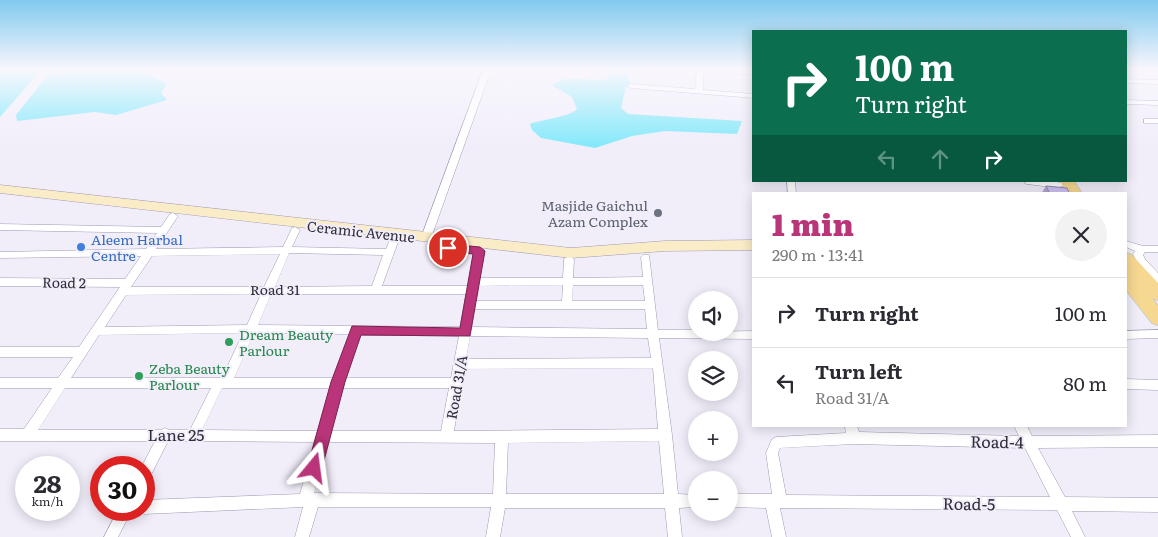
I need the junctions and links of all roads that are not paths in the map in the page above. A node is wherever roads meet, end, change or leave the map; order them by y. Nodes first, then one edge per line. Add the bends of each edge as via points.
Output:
1 (478, 95) edge
2 (1127, 102) edge
3 (1158, 102) edge
4 (1147, 121) dead end
5 (1158, 121) edge
6 (1036, 182) edge
7 (1062, 185) edge
8 (0, 189) edge
9 (0, 196) edge
10 (173, 216) junction
11 (0, 227) edge
12 (164, 230) junction
13 (294, 230) junction
14 (429, 242) junction
15 (752, 245) edge
16 (391, 247) junction
17 (1158, 249) edge
18 (286, 250) junction
19 (1132, 250) edge
20 (480, 251) junction
21 (148, 253) junction
22 (752, 253) edge
23 (0, 254) edge
24 (646, 257) junction
25 (569, 259) junction
26 (1127, 260) edge
27 (1127, 266) edge
28 (1158, 280) edge
29 (648, 281) junction
30 (0, 282) edge
31 (569, 282) junction
32 (1128, 284) edge
33 (1158, 284) edge
34 (473, 286) junction
35 (126, 287) junction
36 (269, 289) junction
37 (376, 290) junction
38 (1158, 294) edge
39 (1158, 302) edge
40 (650, 304) junction
41 (469, 305) junction
42 (567, 305) junction
43 (1158, 318) edge
44 (250, 329) junction
45 (356, 330) junction
46 (96, 331) junction
47 (466, 333) junction
48 (1158, 334) edge
49 (653, 335) junction
50 (752, 335) edge
51 (1127, 335) edge
52 (0, 352) edge
53 (82, 352) junction
54 (658, 363) junction
55 (461, 364) junction
56 (63, 381) junction
57 (338, 382) junction
58 (0, 383) edge
59 (222, 383) junction
60 (457, 383) junction
61 (1127, 384) edge
62 (1158, 384) edge
63 (1020, 427) edge
64 (852, 432) edge
65 (165, 434) junction
66 (194, 434) junction
67 (0, 435) edge
68 (27, 435) junction
69 (324, 435) junction
70 (448, 435) junction
71 (666, 435) junction
72 (502, 436) junction
73 (1158, 441) edge
74 (1028, 442) junction
75 (154, 456) edge
76 (309, 500) junction
77 (499, 501) junction
78 (738, 501) edge
79 (776, 501) junction
80 (672, 502) junction
81 (688, 502) edge
82 (1061, 504) junction
83 (1158, 505) edge
84 (155, 507) edge
85 (119, 521) edge
86 (111, 537) edge
87 (302, 537) edge
88 (493, 537) edge
89 (675, 537) edge
90 (779, 537) edge
91 (1078, 537) edge

1 - 14 street
2 - 3 street
4 - 5 street
6 - 7 street
8 - 14 main road, Ceramic Avenue
9 - 10 main road, Ceramic Avenue
10 - 12 street
10 - 13 main road, Ceramic Avenue
11 - 12 street
12 - 21 street
13 - 16 main road, Ceramic Avenue
13 - 18 street
14 - 15 main road, Ceramic Avenue via 571,253 666,246
14 - 16 main road, Ceramic Avenue
14 - 20 main road, Ceramic Avenue
16 - 18 street
16 - 37 street
17 - 19 street
18 - 21 street
18 - 36 street
19 - 28 street
19 - 33 main road
20 - 25 main road, Ceramic Avenue
20 - 34 street, Road 31/A
21 - 23 street
21 - 35 street
22 - 24 main road, Ceramic Avenue
24 - 25 main road, Ceramic Avenue
24 - 29 street
25 - 31 street
26 - 38 main road
27 - 39 main road
29 - 31 street, Road 31
29 - 40 street
30 - 35 street, Road 2
31 - 34 street, Road 31
31 - 42 street
32 - 43 main road
34 - 37 street, Road 31
34 - 41 street, Road 31/A
35 - 36 street, Road 31
35 - 46 street
36 - 37 street, Road 31
36 - 44 street
40 - 42 street
40 - 49 street
41 - 42 street
41 - 47 street, Road 31/A
44 - 45 street
44 - 46 street
44 - 59 street
45 - 47 street
45 - 57 street
46 - 53 street
47 - 49 street
47 - 55 street, Road 31/A
48 - 51 street
49 - 50 street
49 - 54 street
52 - 53 street
53 - 56 street
54 - 55 street
54 - 71 street
55 - 60 street, Road 31/A
56 - 58 street
56 - 59 street
56 - 68 street
57 - 59 street
57 - 60 street
57 - 69 street
59 - 66 street
60 - 70 street, Road 31/A
61 - 62 street
63 - 74 street
64 - 74 street, Road-4
64 - 79 street, Road-4 via 776,443 772,453
65 - 66 street, Lane 25
65 - 68 street, Lane 25
65 - 75 street
66 - 69 street, Lane 25
67 - 68 street, Lane 25
69 - 70 street, Lane 25
69 - 76 street
70 - 72 street, Lane 25
71 - 72 street, Lane 25
71 - 80 street
72 - 77 street
73 - 74 street, Road-4
74 - 82 street
76 - 77 street
76 - 84 street
76 - 87 street
77 - 80 street
77 - 88 street
78 - 79 street, Road-5
79 - 82 street, Road-5
79 - 90 street
80 - 81 street
80 - 89 street
82 - 83 street, Road-5
82 - 91 street
85 - 86 street

